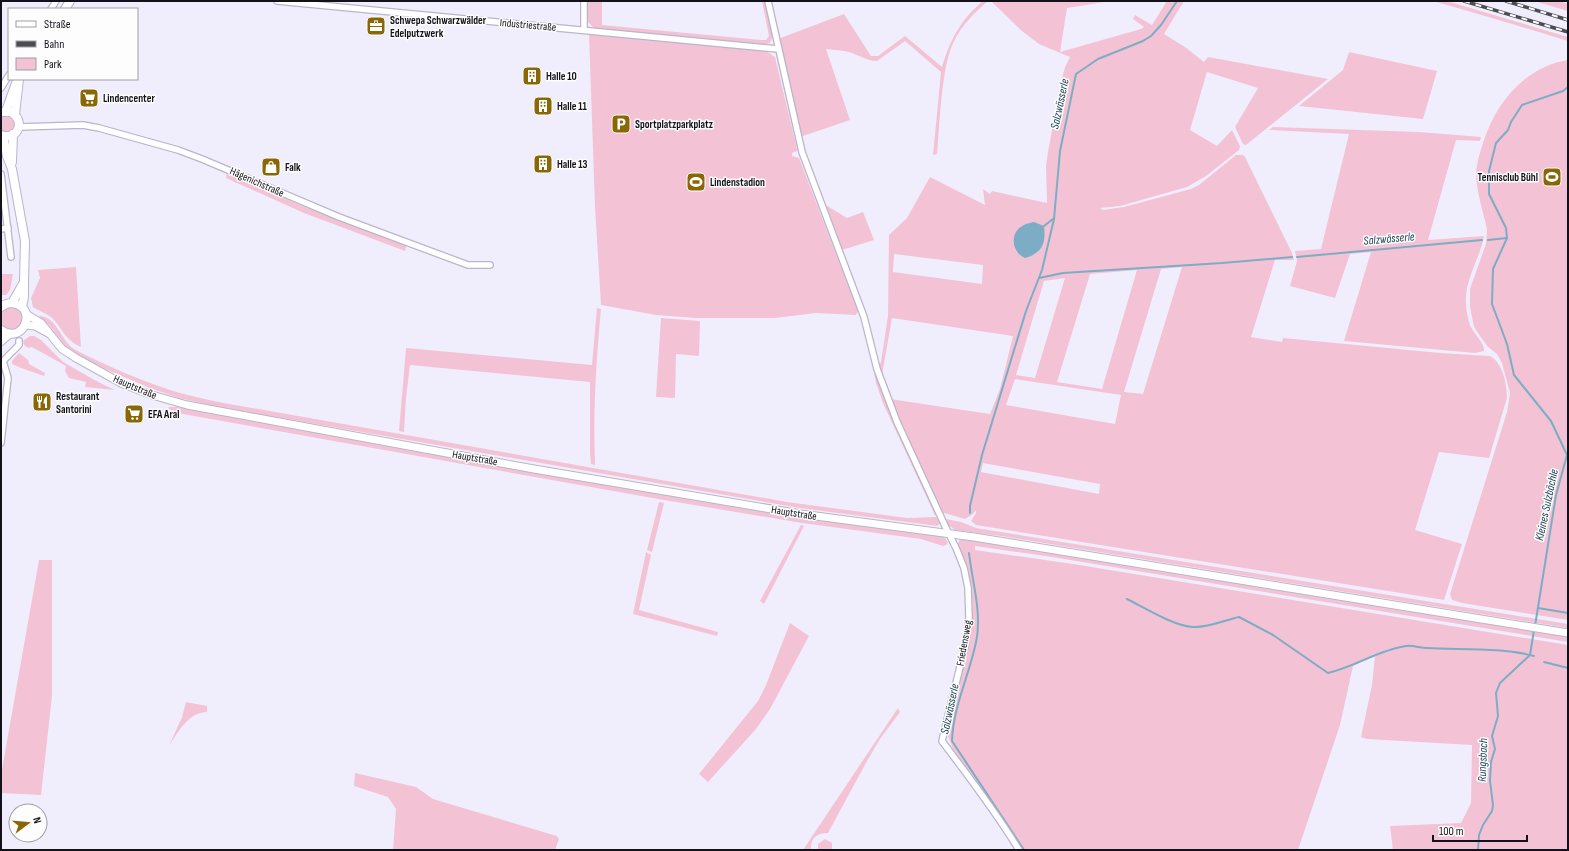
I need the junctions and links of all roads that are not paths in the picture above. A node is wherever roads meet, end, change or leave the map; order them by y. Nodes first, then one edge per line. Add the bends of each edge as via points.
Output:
1 (277, 1) edge
2 (584, 1) edge
3 (768, 1) edge
4 (323, 3) edge
5 (584, 30) junction
6 (778, 49) junction
7 (8, 77) edge
8 (18, 80) edge
9 (19, 80) edge
10 (1, 88) edge
11 (3, 111) edge
12 (15, 114) junction
13 (19, 127) junction
14 (13, 134) junction
15 (2, 135) edge
16 (12, 169) junction
17 (1, 174) edge
18 (8, 228) junction
19 (1, 229) edge
20 (11, 257) dead end
21 (490, 265) dead end
22 (24, 282) junction
23 (12, 303) junction
24 (2, 306) edge
25 (22, 307) junction
26 (26, 314) junction
27 (25, 325) junction
28 (5, 332) edge
29 (49, 333) junction
30 (1, 341) edge
31 (19, 341) dead end
32 (1, 442) edge
33 (948, 533) junction
34 (1568, 633) edge
35 (1018, 850) edge

1 - 4 street, Industriestraße
2 - 5 street
3 - 6 street, Friedensweg
4 - 5 street, Industriestraße
5 - 6 street, Industriestraße
6 - 33 street, Friedensweg via 802,152 864,318 880,376 897,422
7 - 10 street
8 - 11 main road
9 - 12 main road
11 - 12 main road
12 - 13 main road via 19,120
13 - 14 main road
13 - 21 street, Hägenichstraße via 83,125 151,142 202,159 339,217 468,265
14 - 15 main road
14 - 16 main road
15 - 16 main road
16 - 22 main road via 25,241
17 - 18 street
18 - 19 street
18 - 20 street
22 - 23 main road
22 - 25 main road
23 - 24 main road
23 - 25 main road
25 - 26 main road
26 - 27 main road
26 - 29 street, Hauptstraße via 41,323
27 - 28 main road via 18,333
27 - 29 street, Hauptstraße via 35,326
28 - 30 main road
29 - 33 street, Hauptstraße via 62,349 121,383 187,405 550,472 801,514
31 - 32 street via 19,345 3,361 8,378
33 - 34 street, Hauptstraße
33 - 35 street, Friedensweg via 964,568 969,618 965,646 942,741

